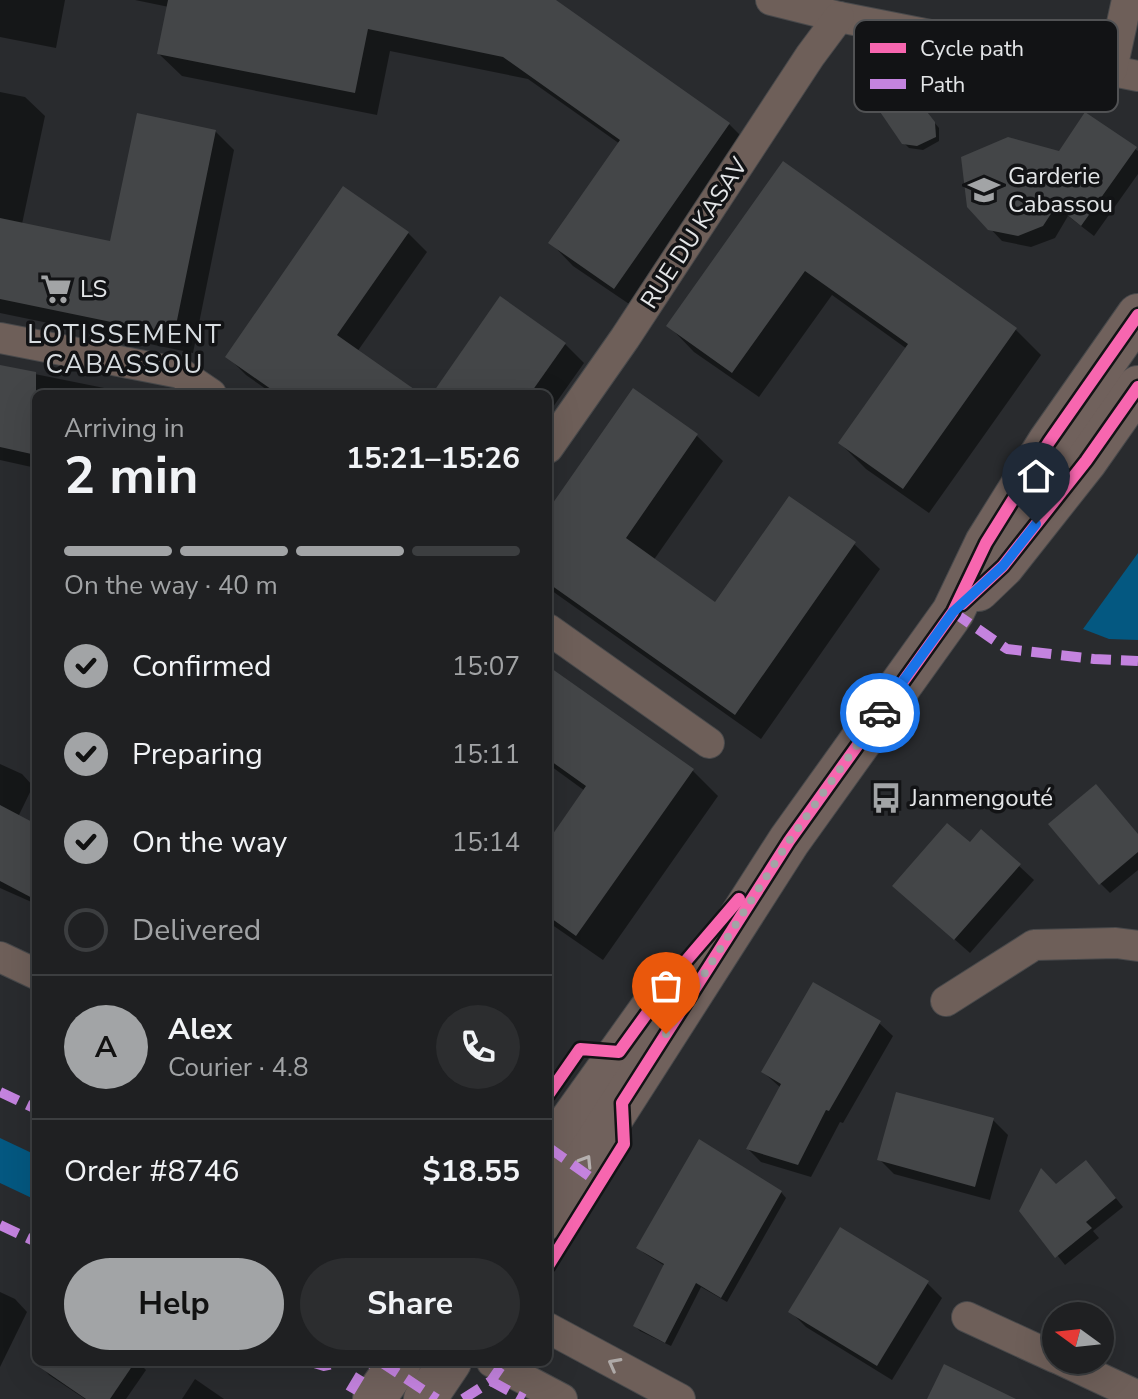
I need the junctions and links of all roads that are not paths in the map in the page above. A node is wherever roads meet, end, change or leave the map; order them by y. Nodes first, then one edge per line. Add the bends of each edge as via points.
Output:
1 (771, 0) edge
2 (1127, 0) edge
3 (839, 17) junction
4 (855, 20) edge
5 (1125, 72) edge
6 (1138, 315) edge
7 (0, 338) edge
8 (1138, 387) edge
9 (205, 390) edge
10 (552, 442) edge
11 (953, 612) junction
12 (552, 632) edge
13 (709, 743) dead end
14 (789, 841) junction
15 (1138, 946) edge
16 (0, 957) edge
17 (32, 972) edge
18 (946, 1001) dead end
19 (552, 1147) edge
20 (552, 1212) edge
21 (967, 1317) dead end
22 (552, 1330) edge
23 (1042, 1352) edge
24 (397, 1366) edge
25 (447, 1366) edge
26 (500, 1366) edge
27 (1090, 1374) edge
28 (1138, 1396) edge
29 (374, 1399) edge
30 (425, 1399) edge
31 (562, 1399) edge
32 (680, 1399) edge

1 - 3 street
2 - 5 street
3 - 4 street
3 - 10 street, RUE DU KASAV
6 - 11 main road via 986,543
7 - 9 street via 180,373
8 - 11 main road via 1003,566
11 - 14 main road
12 - 13 street
14 - 19 main road via 679,969
20 -> 14 main road
15 - 18 street via 1034,945
16 - 17 street
21 - 23 street
32 -> 22 street
24 - 29 main road
25 - 30 main road
26 - 31 street
27 - 28 street

